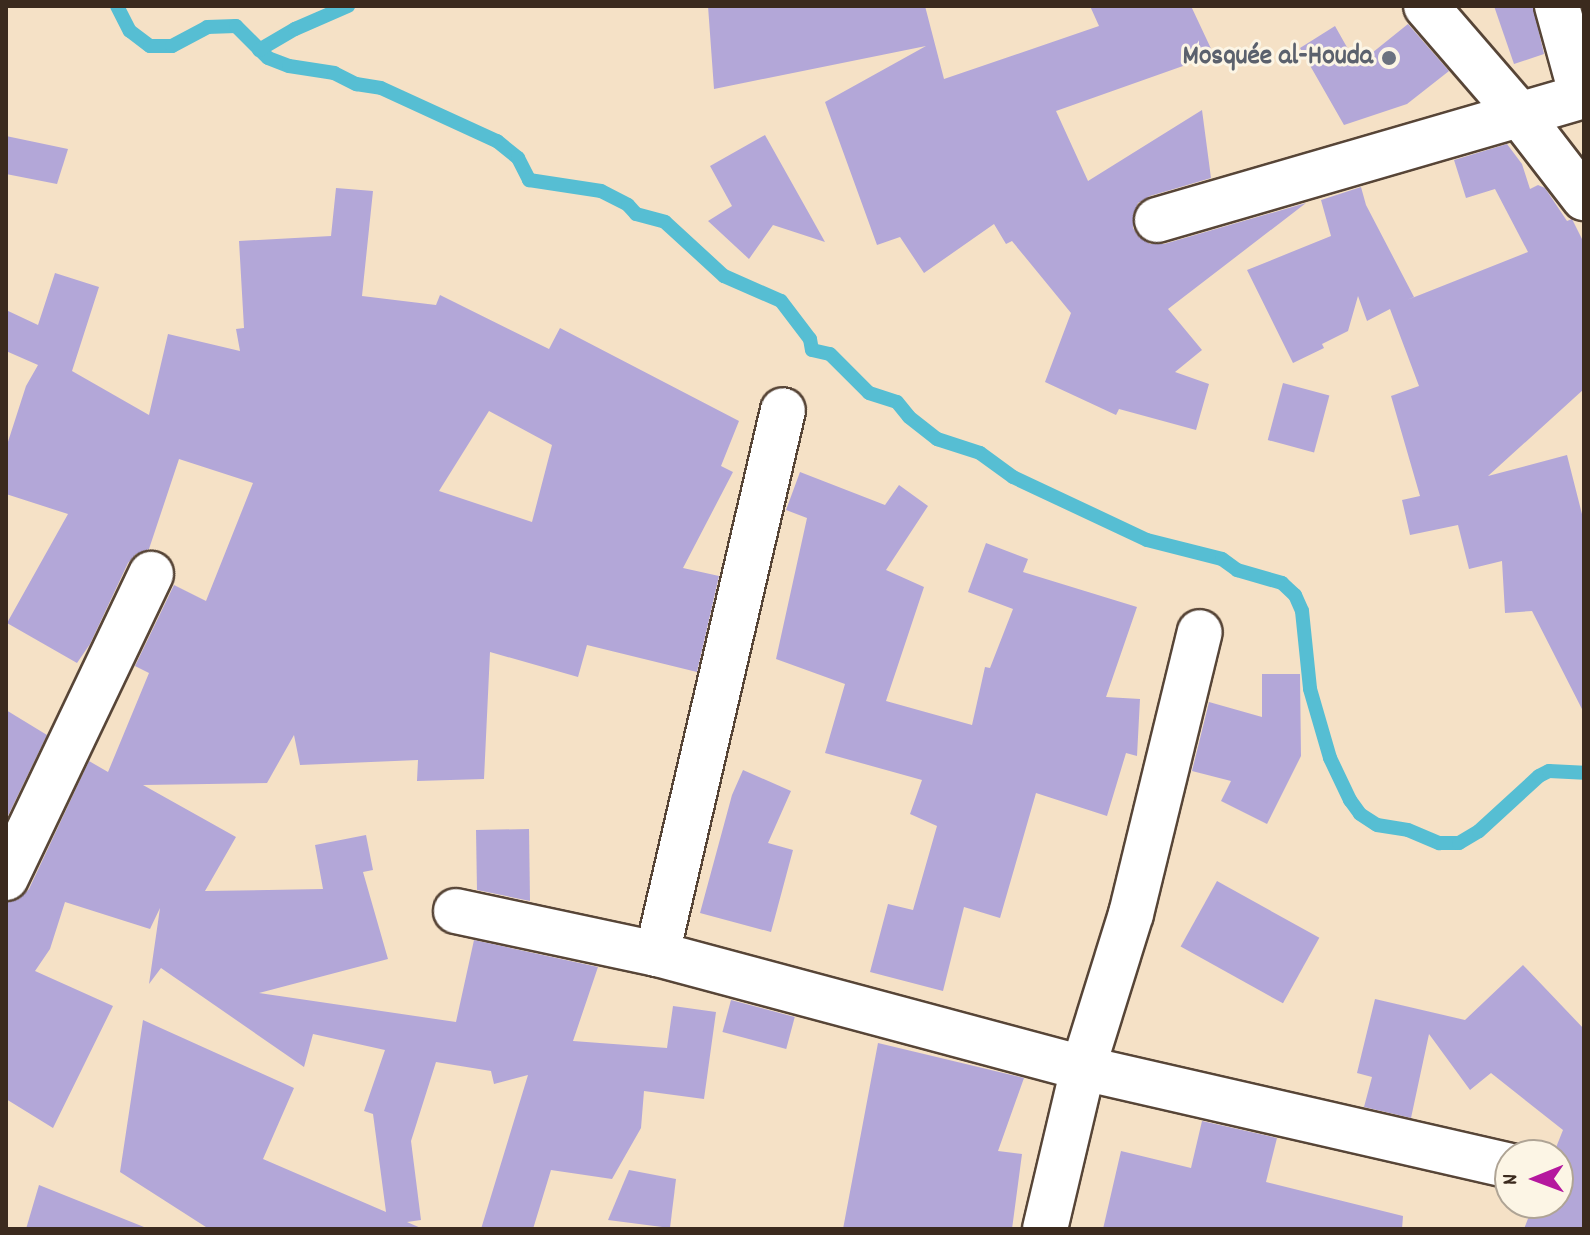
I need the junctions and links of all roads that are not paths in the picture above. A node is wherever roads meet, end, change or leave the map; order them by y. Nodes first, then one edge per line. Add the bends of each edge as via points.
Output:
1 (1426, 6) edge
2 (1557, 6) edge
3 (1583, 96) edge
4 (1520, 115) junction
5 (1584, 198) edge
6 (1157, 220) dead end
7 (783, 410) dead end
8 (151, 574) dead end
9 (1200, 632) dead end
10 (6, 878) edge
11 (456, 911) dead end
12 (657, 954) junction
13 (1083, 1068) junction
14 (1494, 1162) edge
15 (1045, 1229) edge

1 - 4 street
2 - 3 street
3 - 4 street
4 - 5 street
4 - 6 street
7 - 12 street
8 - 10 street
9 - 13 street via 1131,914
11 - 12 street
12 - 13 street
13 - 14 street
13 - 15 street

